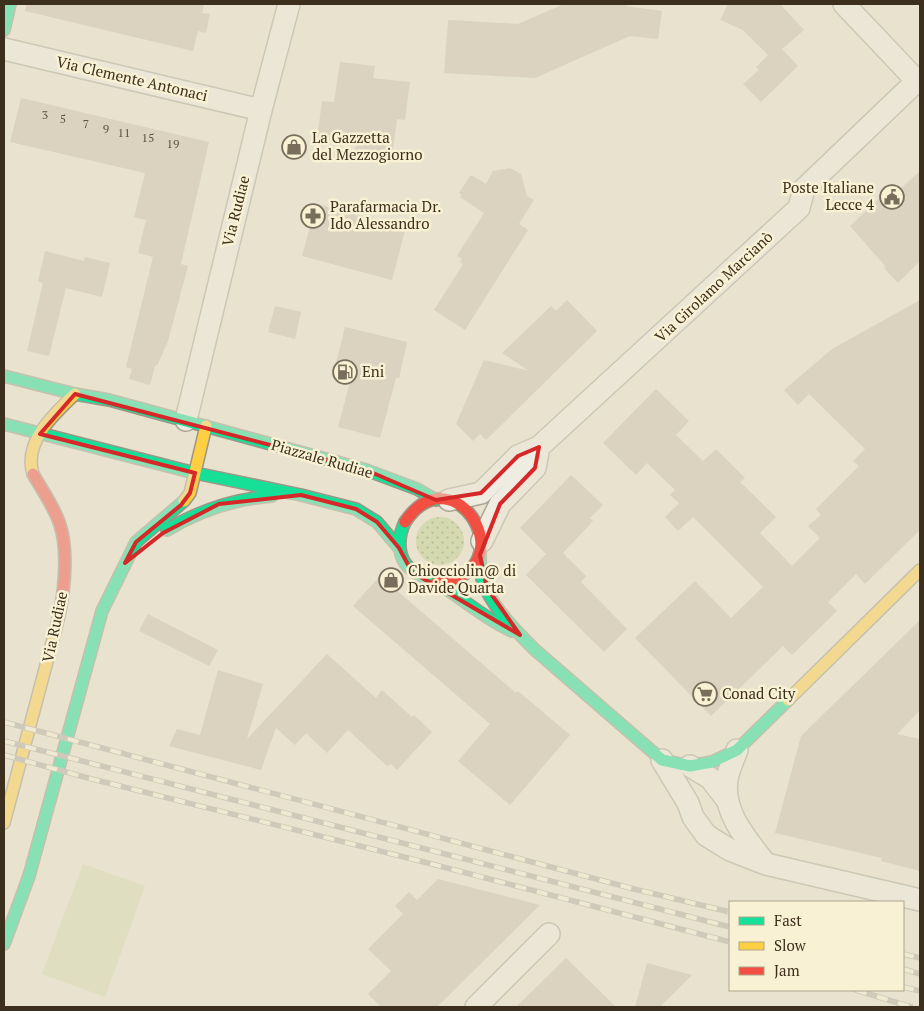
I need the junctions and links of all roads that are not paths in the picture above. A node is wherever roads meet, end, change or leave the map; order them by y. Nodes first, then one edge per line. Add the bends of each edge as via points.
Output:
1 (10, 4) edge
2 (289, 4) edge
3 (844, 4) edge
4 (4, 30) edge
5 (4, 49) edge
6 (918, 80) edge
7 (261, 110) junction
8 (4, 376) edge
9 (75, 394) junction
10 (186, 420) junction
11 (4, 424) edge
12 (206, 426) junction
13 (40, 434) junction
14 (539, 446) junction
15 (195, 473) junction
16 (301, 495) junction
17 (443, 500) junction
18 (399, 548) junction
19 (481, 548) junction
20 (125, 563) junction
21 (920, 570) edge
22 (436, 583) junction
23 (520, 636) junction
24 (737, 750) junction
25 (662, 760) junction
26 (690, 766) junction
27 (727, 800) junction
28 (4, 823) edge
29 (766, 864) junction
30 (920, 900) edge
31 (549, 934) dead end
32 (4, 944) edge
33 (476, 1007) edge

1 - 4 main road
2 - 7 street, Via Rudiae
3 - 6 street
5 - 7 street, Via Clemente Antonaci
6 - 14 street, Via Girolamo Marcianò via 804,189 799,208
7 - 10 street, Via Rudiae
8 - 9 main road, Piazzale Rudiae
9 - 10 main road, Piazzale Rudiae
9 - 13 main road via 55,413
10 - 12 main road, Piazzale Rudiae
11 - 13 main road, Piazzale Rudiae
12 - 15 main road
12 - 17 main road, Piazzale Rudiae via 366,470
13 - 15 main road, Piazzale Rudiae
13 - 28 main road, Via Rudiae via 31,454 32,472 60,524 64,542 63,604
14 - 17 street, Via Girolamo Marcianò via 518,456 481,493
14 - 19 street via 535,468 500,504
15 - 16 main road, Piazzale Rudiae
15 - 20 main road via 190,493 181,505 136,542
16 - 18 main road, Piazzale Rudiae via 356,509 377,522
16 - 20 main road via 257,497 218,504 163,533
17 - 18 main road via 420,505 407,516 400,531
17 - 19 main road, Piazzale Rudiae via 462,506 473,515 480,527
18 - 22 main road, Piazzale Rudiae via 412,572
19 - 22 main road via 473,567 463,576 450,582
19 - 23 main road, Piazzale Rudiae via 482,577 498,607
20 - 32 main road via 102,612 29,876
21 - 24 main road
22 - 23 main road, Piazzale Rudiae via 487,619
23 - 25 main road, Piazzale Rudiae
24 - 26 main road via 712,762
24 - 27 street via 726,780
25 - 26 main road
25 - 29 street via 706,835 730,850
26 - 27 street via 710,778
27 - 29 street via 736,822
29 - 30 street
31 - 33 street

